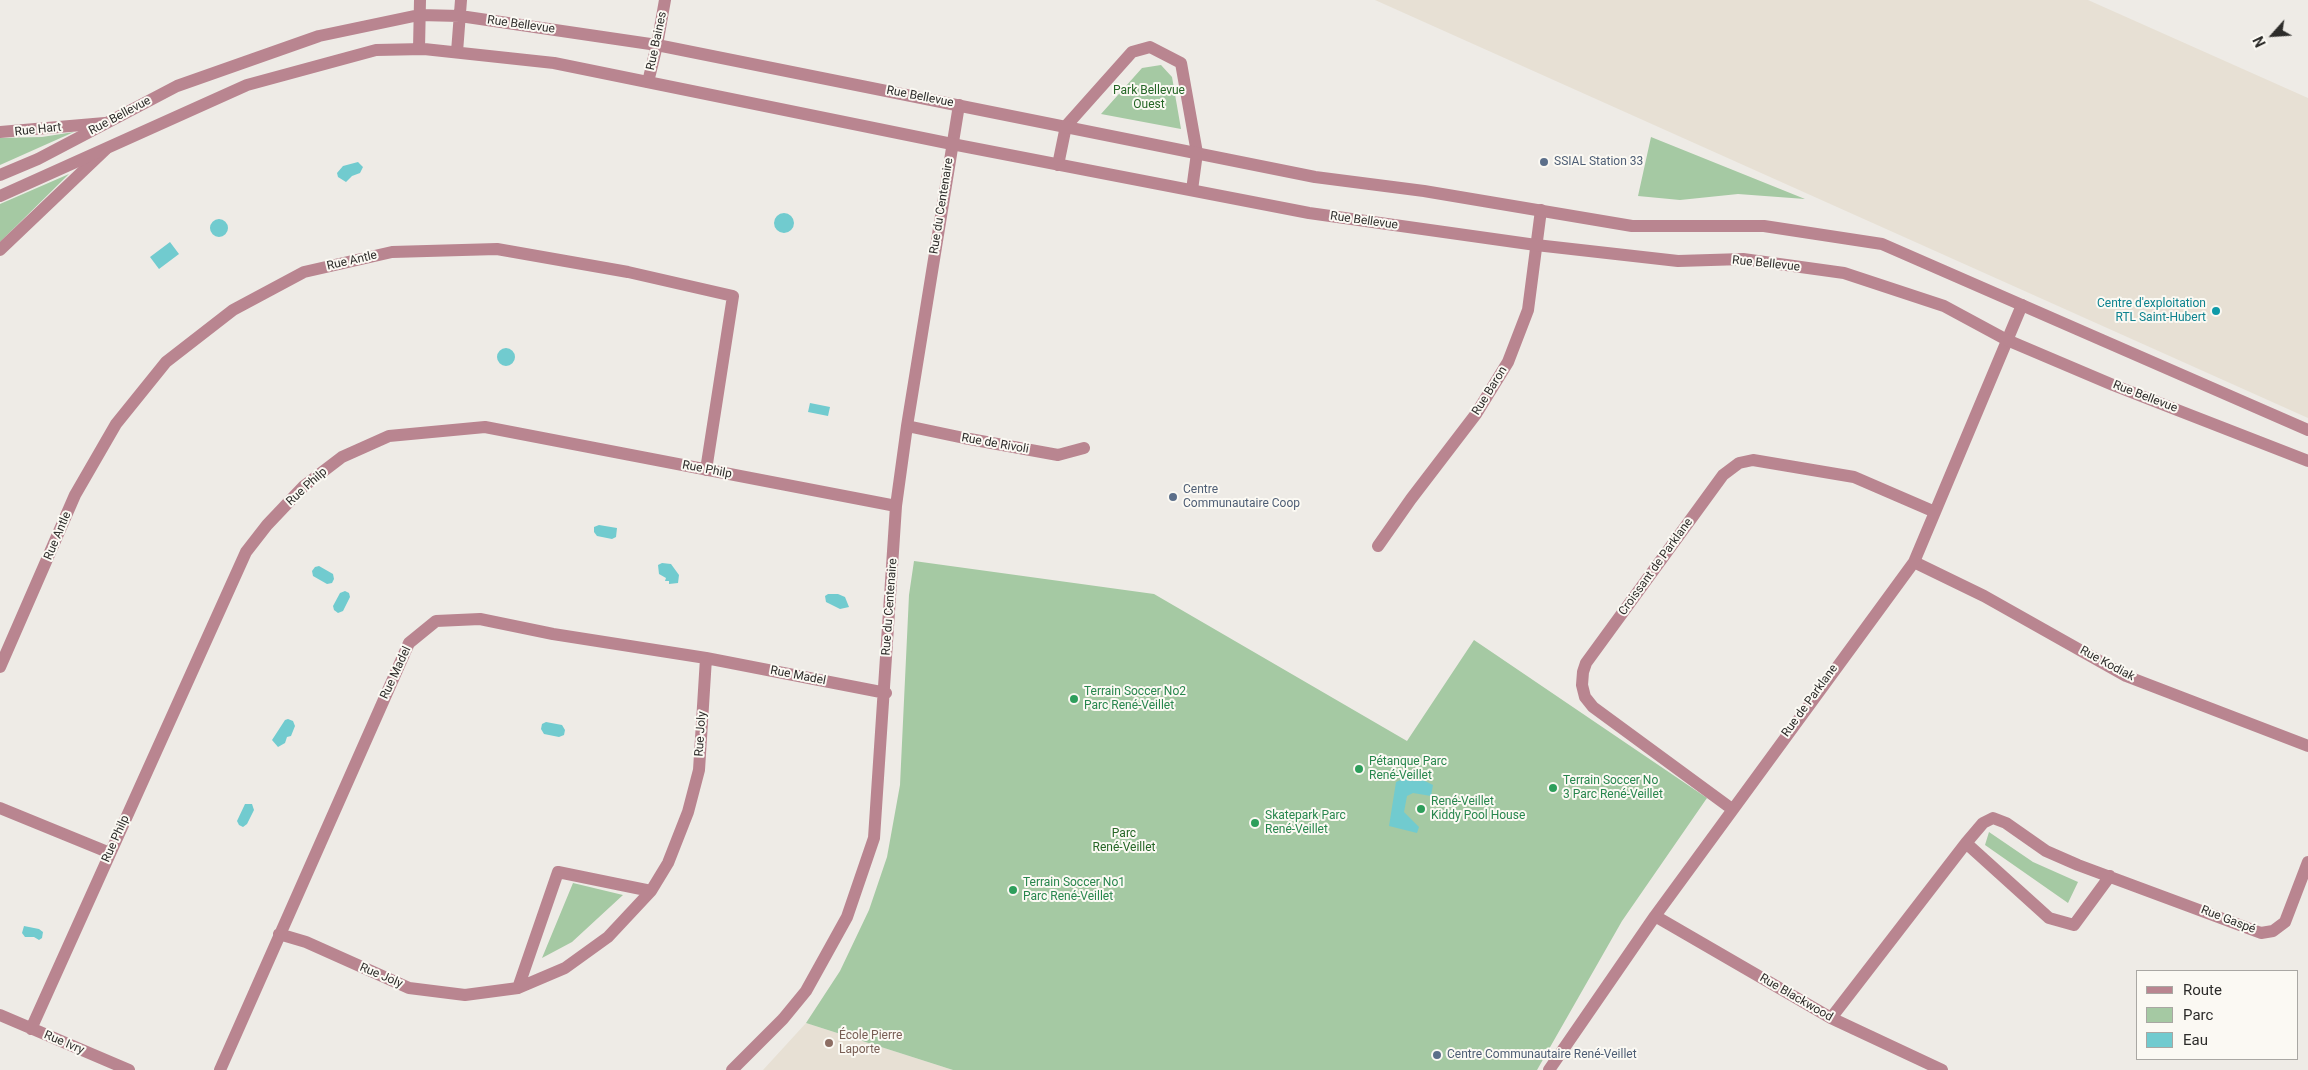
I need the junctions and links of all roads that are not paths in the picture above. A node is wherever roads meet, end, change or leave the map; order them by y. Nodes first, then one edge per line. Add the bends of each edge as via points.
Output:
1 (420, 0) edge
2 (461, 0) edge
3 (665, 0) edge
4 (419, 15) junction
5 (460, 16) junction
6 (657, 44) junction
7 (419, 49) junction
8 (457, 52) junction
9 (648, 82) junction
10 (959, 105) junction
11 (105, 123) junction
12 (1066, 126) junction
13 (0, 132) edge
14 (952, 144) junction
15 (109, 146) junction
16 (1197, 153) junction
17 (1058, 164) junction
18 (0, 175) edge
19 (1192, 190) junction
20 (0, 196) edge
21 (1541, 210) junction
22 (1536, 245) junction
23 (0, 250) edge
24 (2022, 305) junction
25 (2008, 340) junction
26 (907, 426) junction
27 (2308, 430) edge
28 (1084, 448) dead end
29 (2308, 461) edge
30 (706, 470) junction
31 (896, 506) junction
32 (1935, 512) junction
33 (1378, 546) dead end
34 (1914, 562) junction
35 (706, 658) junction
36 (0, 667) edge
37 (886, 693) junction
38 (2308, 746) edge
39 (0, 808) edge
40 (1732, 809) junction
41 (1966, 843) junction
42 (110, 854) junction
43 (2308, 862) edge
44 (2110, 876) junction
45 (651, 891) junction
46 (1655, 916) junction
47 (279, 934) junction
48 (518, 988) junction
49 (0, 1015) edge
50 (1831, 1018) junction
51 (31, 1029) junction
52 (1551, 1069) edge
53 (129, 1070) edge
54 (220, 1070) edge
55 (732, 1070) edge
56 (1942, 1070) edge

1 - 4 street
2 - 5 street
3 - 6 street, Rue Baines
4 - 5 street, Rue Bellevue
4 - 7 street
4 - 11 street, Rue Bellevue via 319,36 177,86
5 - 6 street, Rue Bellevue
5 - 8 street
6 - 9 street, Rue Baines
6 - 10 street, Rue Bellevue
7 - 8 street, Rue Bellevue
7 - 15 street, Rue Bellevue via 376,50 248,85
8 - 9 street, Rue Bellevue via 554,63
9 - 14 street, Rue Bellevue
10 - 12 street, Rue Bellevue
10 - 14 street, Rue du Centenaire
11 - 13 street, Rue Hart
11 - 18 street, Rue Bellevue
12 - 16 street, Rue Bellevue
12 - 16 street via 1132,52 1150,47 1181,63
12 - 17 street
14 - 17 street, Rue Bellevue
14 - 26 street, Rue du Centenaire
15 - 20 street, Rue Bellevue
15 - 23 street, Rue Bellevue
16 - 19 street
16 - 21 street, Rue Bellevue via 1315,177
17 - 19 street, Rue Bellevue
19 - 22 street, Rue Bellevue via 1309,213
21 - 22 street, Rue Baron
21 - 24 street, Rue Bellevue via 1632,226 1764,226 1882,244
22 - 25 street, Rue Bellevue via 1678,261 1743,259 1844,273 1944,306
22 - 33 street, Rue Baron via 1528,310 1508,362 1476,414
24 - 25 street, Rue de Parklane
24 - 27 street, Rue Bellevue
25 - 29 street, Rue Bellevue
25 - 32 street, Rue de Parklane
26 - 28 street, Rue de Rivoli via 1058,455
26 - 31 street, Rue du Centenaire
30 - 31 street, Rue Philp
30 - 36 street, Rue Antle via 733,296 628,272 497,249 392,252 304,272 233,310 166,362 116,424 75,495
30 - 42 street, Rue Philp via 485,427 390,436 342,457 304,486 246,552
31 - 37 street, Rue du Centenaire
32 - 34 street, Rue de Parklane
32 - 40 street, Croissant de Parklane via 1854,476 1753,460 1740,463 1723,475 1588,661 1582,684 1593,707
34 - 38 street, Rue Kodiak via 1984,596 2126,676
34 - 40 street, Rue de Parklane
35 - 37 street, Rue Madel
35 - 45 street, Rue Joly via 699,770 672,854
35 - 47 street, Rue Madel via 480,619 436,621 409,643
37 - 55 street, Rue du Centenaire via 874,838 846,918 806,991
39 - 42 street
40 - 46 street, Rue de Parklane
41 - 44 street, Rue Gaspé via 1983,823 1993,818 2006,823 2046,851
41 - 44 street via 2049,918 2074,925
41 - 50 street, Rue Gaspé
42 - 51 street, Rue Philp
43 - 44 street, Rue Gaspé via 2285,922 2273,931 2261,933
45 - 48 street, Rue Joly via 608,937 565,968
45 - 48 street via 558,872
46 - 50 street, Rue Blackwood
46 - 52 street, Rue de Parklane
47 - 48 street, Rue Joly via 306,942 409,988 466,995
47 - 54 street, Rue Madel
49 - 51 street, Rue Ivry
50 - 56 street, Rue Blackwood
51 - 53 street, Rue Ivry

